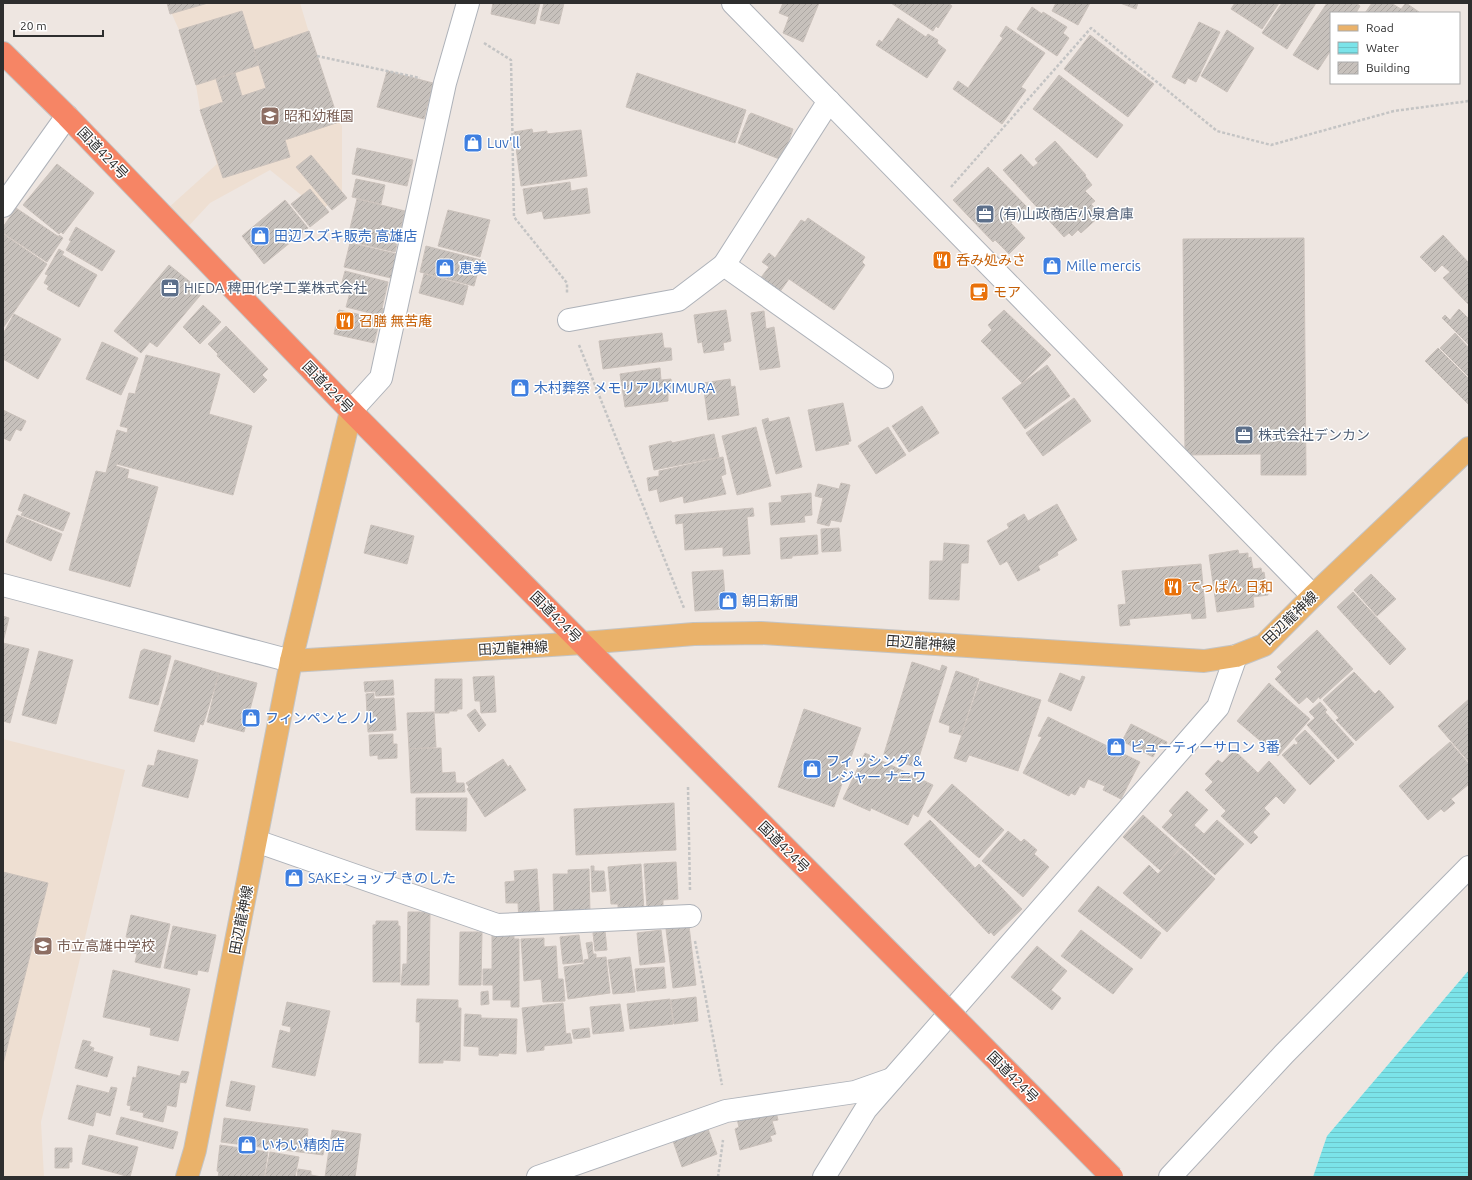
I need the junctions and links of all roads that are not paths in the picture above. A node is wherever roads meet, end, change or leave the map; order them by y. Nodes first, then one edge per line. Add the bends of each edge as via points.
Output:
1 (468, 3) edge
2 (733, 3) edge
3 (3, 53) edge
4 (829, 101) junction
5 (67, 116) junction
6 (3, 206) edge
7 (724, 265) junction
8 (569, 320) dead end
9 (882, 378) dead end
10 (351, 411) junction
11 (1469, 448) edge
12 (3, 585) edge
13 (1314, 596) junction
14 (583, 643) junction
15 (1236, 656) junction
16 (291, 661) junction
17 (256, 842) junction
18 (1469, 867) edge
19 (690, 916) road end
20 (893, 1079) junction
21 (187, 1177) edge
22 (538, 1177) edge
23 (824, 1177) edge
24 (1112, 1177) edge
25 (1170, 1177) edge

1 - 10 street via 446,83 381,378
2 - 4 street
3 - 5 highway, 国道424号
4 - 7 street
4 - 13 street
5 - 6 street
5 - 10 highway, 国道424号
7 - 8 street via 678,300
7 - 9 street
10 - 14 highway, 国道424号
10 - 16 main road, 田辺龍神線
11 - 13 main road, 田辺龍神線
12 - 16 street
13 - 15 main road, 田辺龍神線 via 1264,645
14 - 15 main road, 田辺龍神線 via 694,634 761,634 1204,661
14 - 16 main road, 田辺龍神線
14 - 24 highway, 国道424号, bridge
15 - 20 street via 1218,707
16 - 17 main road, 田辺龍神線
17 - 19 street via 497,925
17 - 21 main road, 田辺龍神線 via 195,1150
18 - 25 street via 1284,1054
20 - 22 street via 856,1092 726,1111
20 - 23 street via 866,1109

